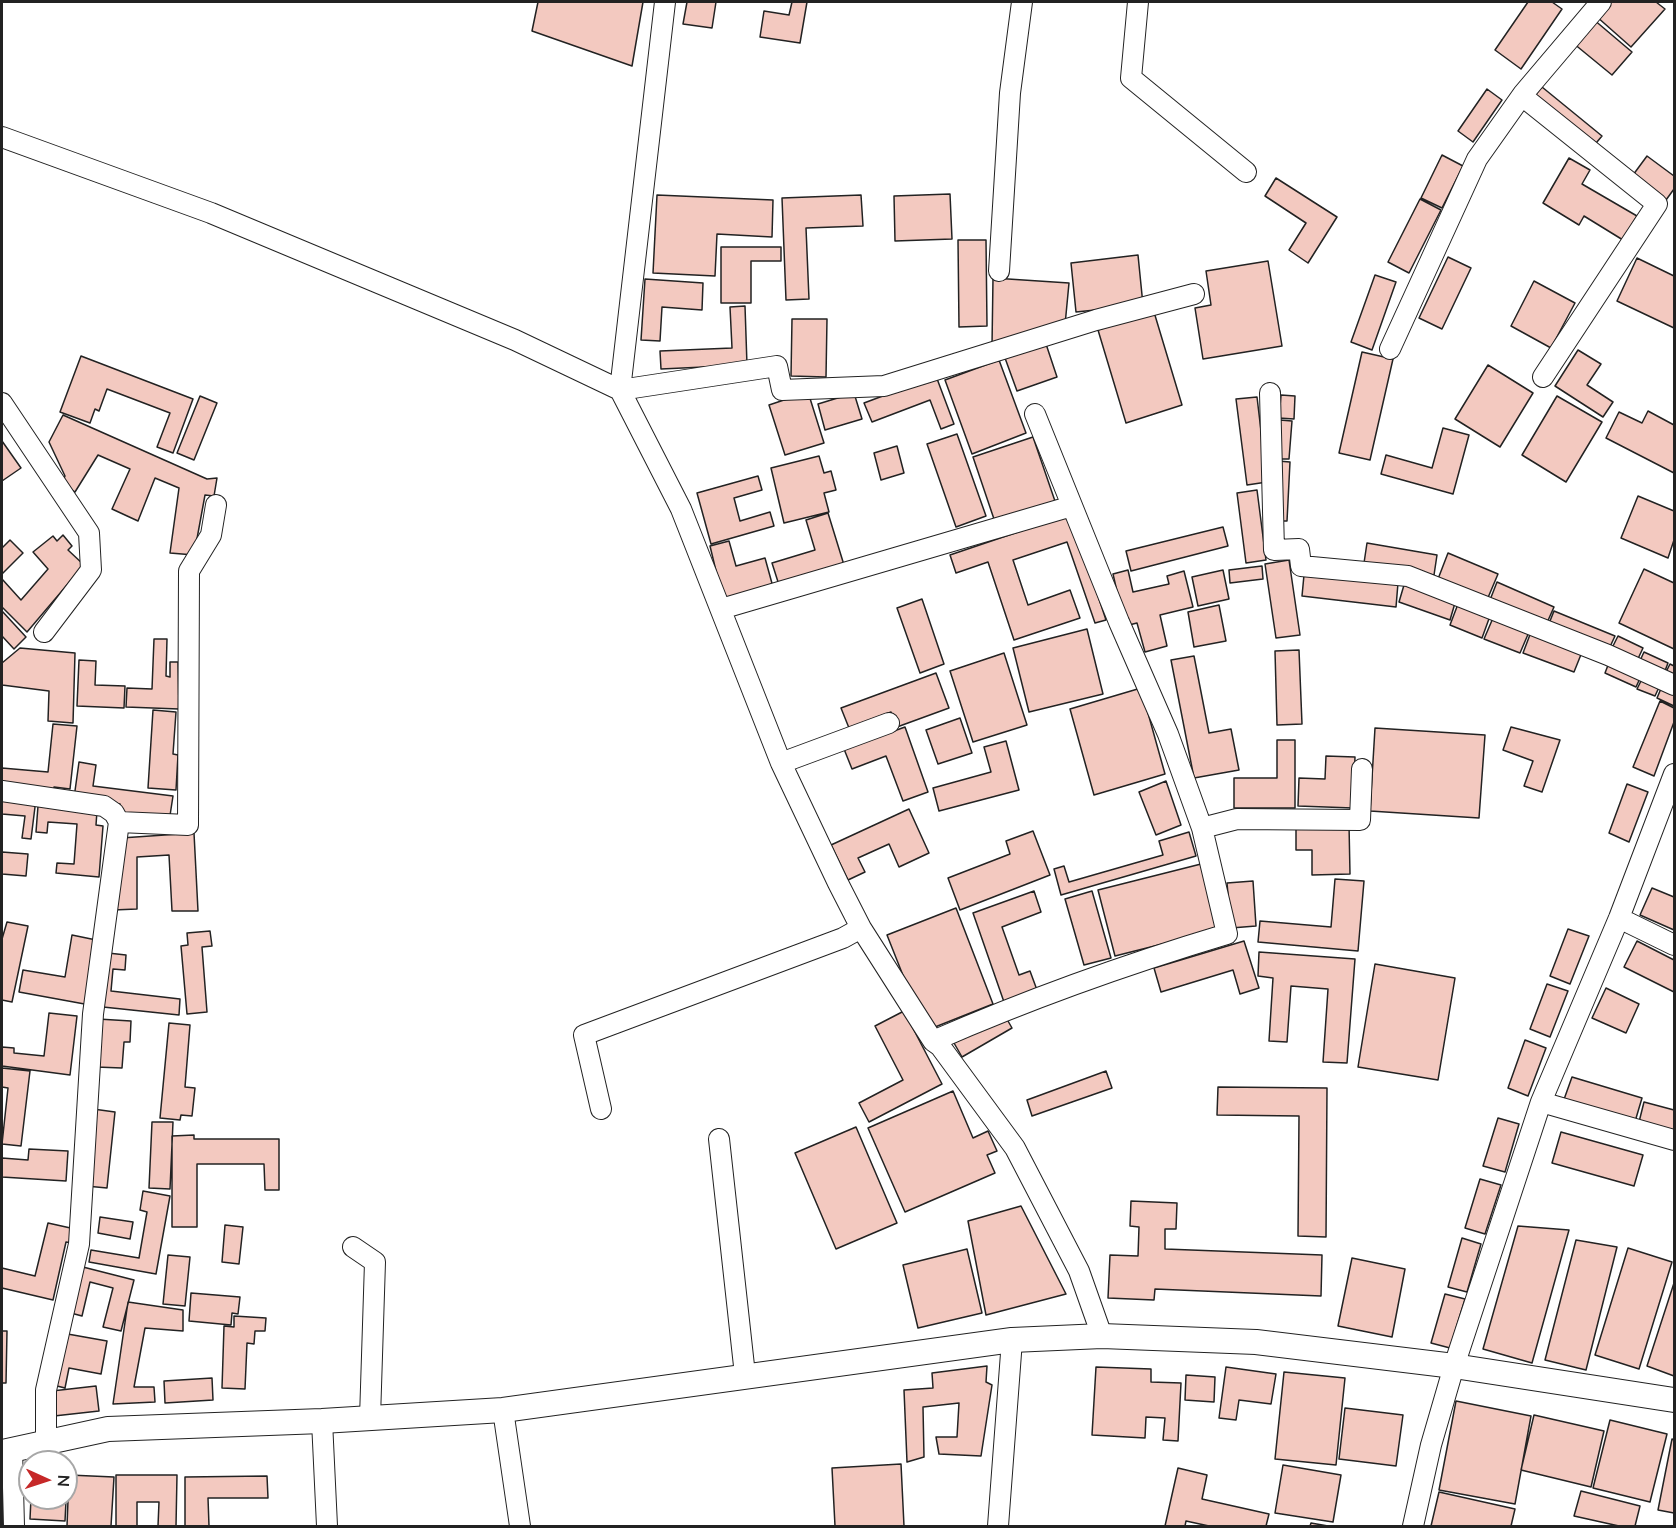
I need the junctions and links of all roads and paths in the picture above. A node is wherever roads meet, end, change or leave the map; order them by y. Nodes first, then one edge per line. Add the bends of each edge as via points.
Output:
1 (665, 2) edge
2 (1022, 2) edge
3 (1138, 2) edge
4 (1601, 2) edge
5 (1522, 96) junction
6 (2, 136) edge
7 (1246, 172) dead end
8 (999, 271) dead end
9 (1194, 294) dead end
10 (1390, 349) dead end
11 (1543, 377) dead end
12 (620, 390) junction
13 (1270, 393) dead end
14 (2, 403) edge
15 (1035, 414) dead end
16 (216, 505) dead end
17 (1072, 506) junction
18 (721, 609) junction
19 (44, 632) dead end
20 (1674, 685) edge
21 (889, 723) dead end
22 (782, 763) junction
23 (1362, 769) dead end
24 (1674, 774) edge
25 (2, 791) edge
26 (119, 822) junction
27 (1202, 828) junction
28 (1619, 918) junction
29 (861, 928) junction
30 (1674, 945) edge
31 (933, 1041) junction
32 (1541, 1102) junction
33 (601, 1109) dead end
34 (719, 1139) dead end
35 (1674, 1140) edge
36 (352, 1247) dead end
37 (1102, 1336) junction
38 (1012, 1340) junction
39 (1454, 1366) junction
40 (745, 1376) junction
41 (1674, 1400) edge
42 (503, 1410) junction
43 (370, 1418) junction
44 (322, 1421) junction
45 (46, 1443) junction
46 (7, 1450) edge
47 (14, 1527) edge
48 (327, 1527) edge
49 (520, 1527) edge
50 (998, 1527) edge
51 (1413, 1527) edge

1 - 12 street
2 - 8 street via 1010,93
3 - 7 street via 1131,78
4 - 5 street
5 - 10 street via 1477,159
5 - 11 street via 1657,204
6 - 12 street via 211,213 515,340
9 - 12 street via 884,386 782,390 777,366
12 - 18 street via 681,509
13 - 20 street via 1274,550 1299,549 1301,566 1408,576
14 - 19 street via 89,533 91,570
15 - 17 street
16 - 26 street via 211,535 189,571 188,825
17 - 18 street
17 - 27 street via 1168,734
18 - 22 street
21 - 22 street
22 - 29 street
23 - 27 street via 1360,819 1237,819
24 - 28 street
25 - 26 street via 104,806
26 - 45 street via 93,1014 80,1244 46,1390
27 - 31 street via 1227,934 1143,959 1005,1009
28 - 30 street
28 - 32 street
29 - 31 street
29 - 33 street via 584,1035
31 - 37 street via 1015,1148 1079,1271
32 - 35 street
32 - 39 street
34 - 40 street
36 - 43 street via 375,1262
37 - 38 main road
37 - 39 main road via 1256,1342
38 - 40 main road
38 - 50 street
39 - 41 main road
39 - 51 street
40 - 42 main road
42 - 43 main road
42 - 49 street
43 - 44 main road
44 - 45 main road via 108,1429
44 - 48 street
45 - 46 main road
46 - 47 street

